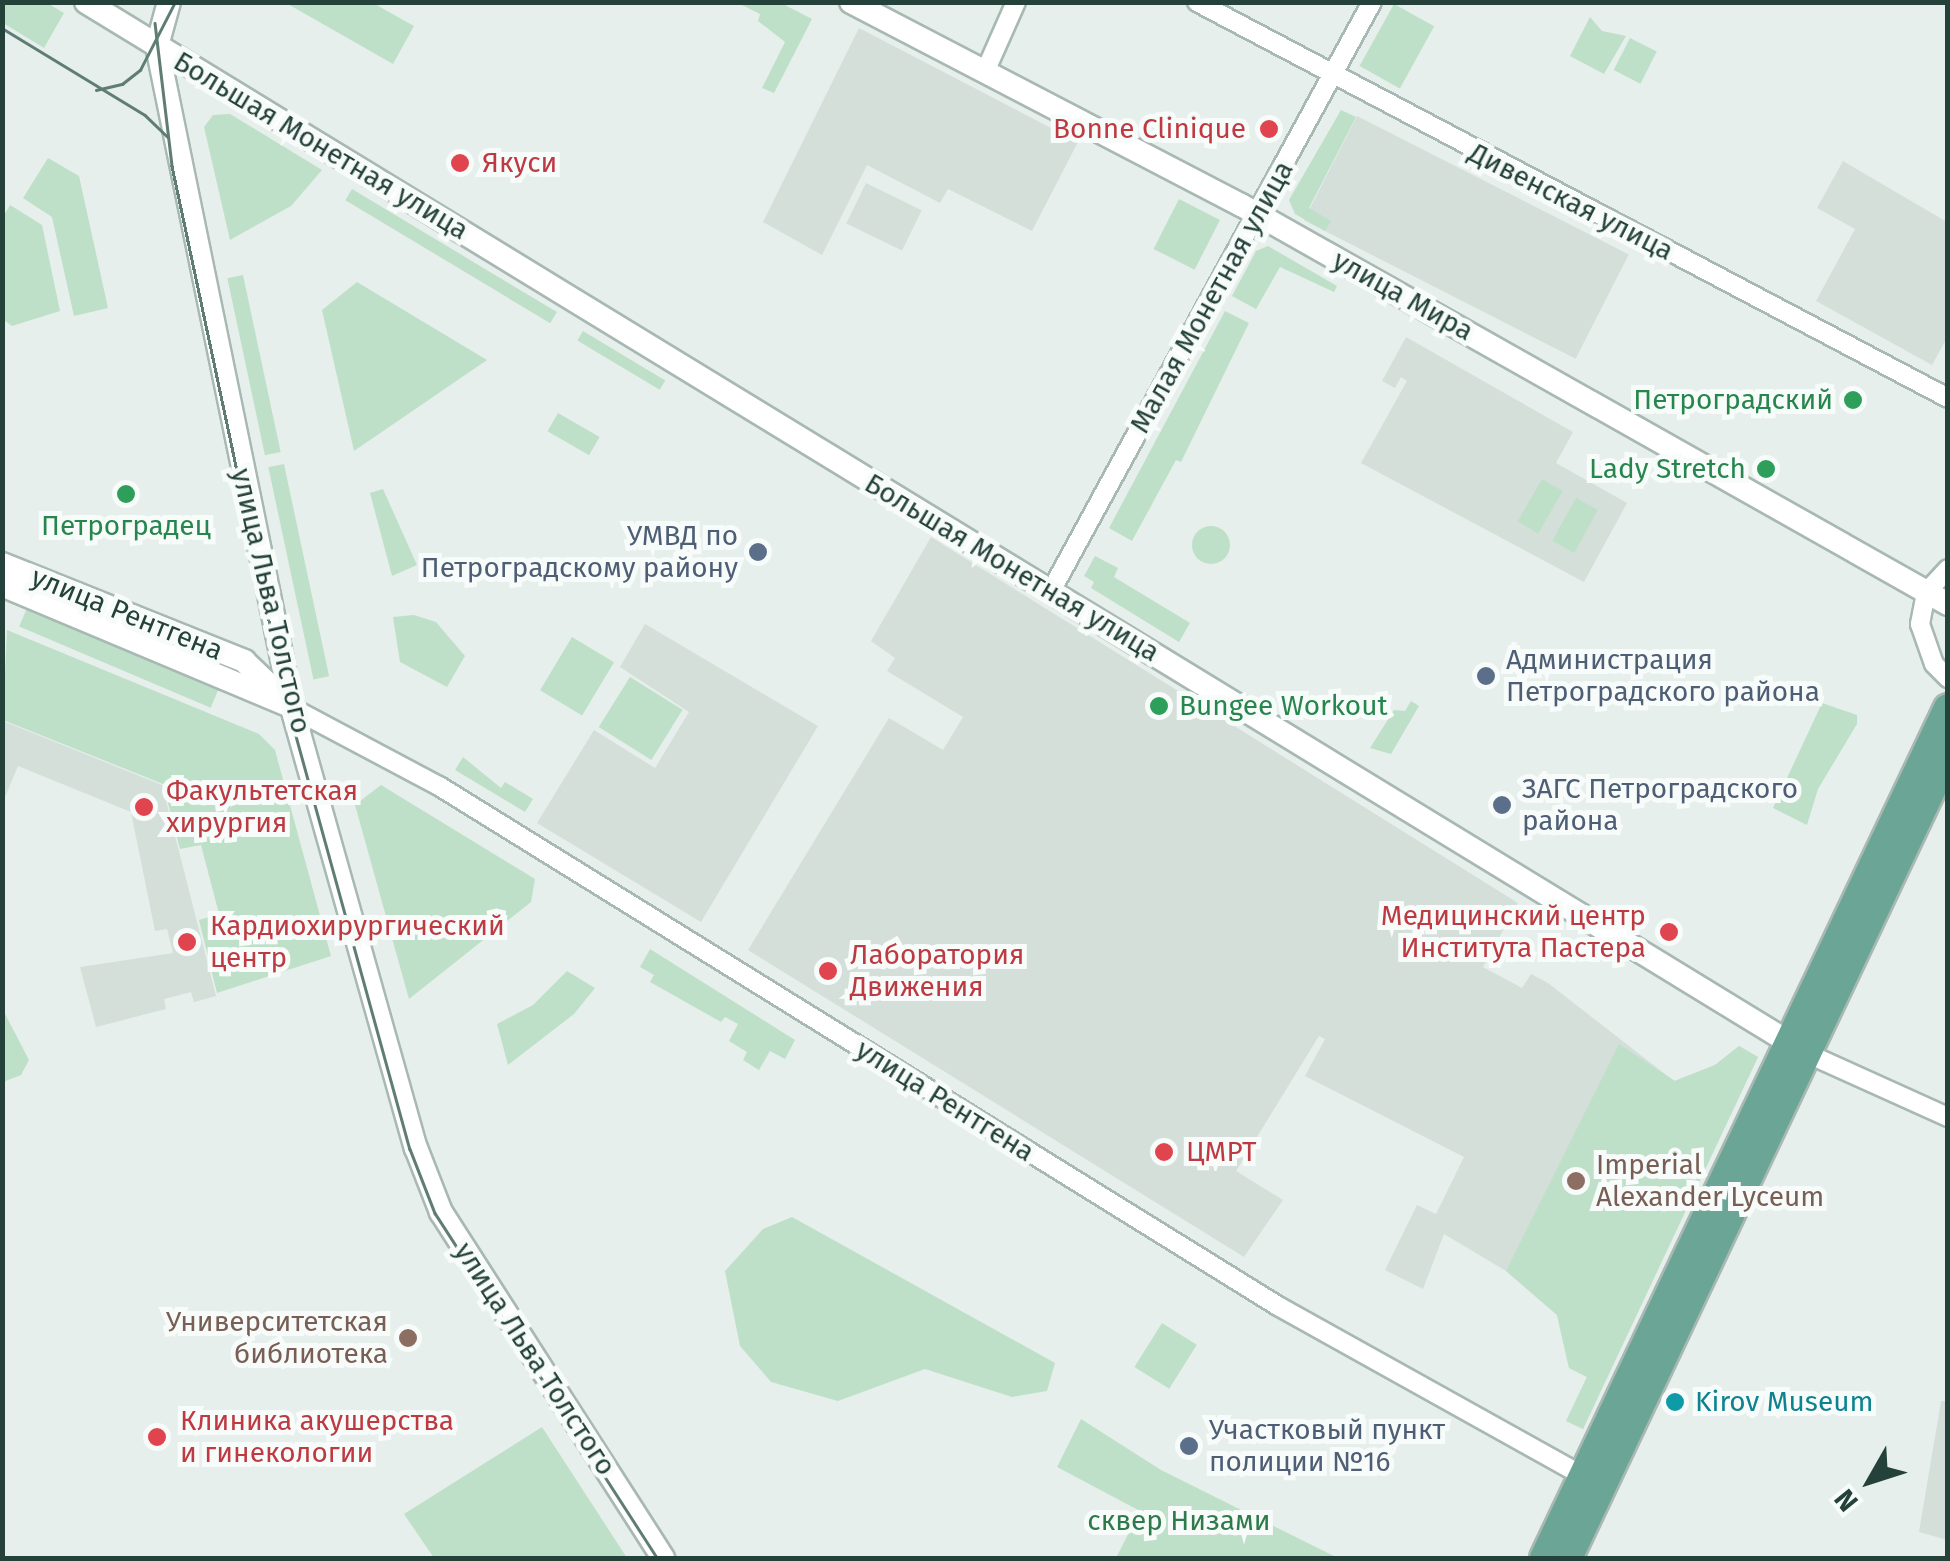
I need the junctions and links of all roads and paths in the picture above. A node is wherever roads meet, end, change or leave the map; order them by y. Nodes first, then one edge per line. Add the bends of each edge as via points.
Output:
1 (86, 2) edge
2 (169, 2) edge
3 (851, 2) edge
4 (1016, 2) edge
5 (1197, 2) edge
6 (1372, 2) edge
7 (157, 46) junction
8 (985, 72) junction
9 (1332, 77) junction
10 (1258, 214) junction
11 (1948, 398) edge
12 (2, 564) edge
13 (1948, 569) edge
14 (2, 585) edge
15 (1051, 591) junction
16 (1926, 592) junction
17 (1948, 604) edge
18 (1948, 678) edge
19 (292, 708) junction
20 (1948, 708) edge
21 (1948, 755) edge
22 (1797, 1048) junction
23 (1948, 1117) edge
24 (1593, 1482) junction
25 (663, 1558) edge
26 (1544, 1558) edge
27 (1568, 1558) edge

1 - 7 street, Большая Монетная улица
2 - 7 street
3 - 8 street, улица Мира
4 - 8 street
5 - 9 street, Дивенская улица
6 - 9 street, Малая Монетная улица
7 - 15 street, Большая Монетная улица
7 - 19 street, улица Льва Толстого
8 - 10 street, улица Мира
9 - 10 street, Малая Монетная улица
9 - 11 street, Дивенская улица
10 - 15 street, Малая Монетная улица
10 - 16 street, улица Мира
12 - 19 street, улица Рентгена via 244,661
13 - 16 street
14 - 19 street, улица Рентгена
15 - 22 street, Большая Монетная улица
16 - 17 street, улица Мира
16 - 18 street via 1920,624 1934,664
19 - 24 street, улица Рентгена via 439,786 1278,1306
19 - 25 street, улица Льва Толстого via 416,1148 441,1212
20 - 22 main road
21 - 22 main road
22 - 23 street, Большая Монетная улица
22 - 24 main road
24 - 26 main road
24 - 27 main road

